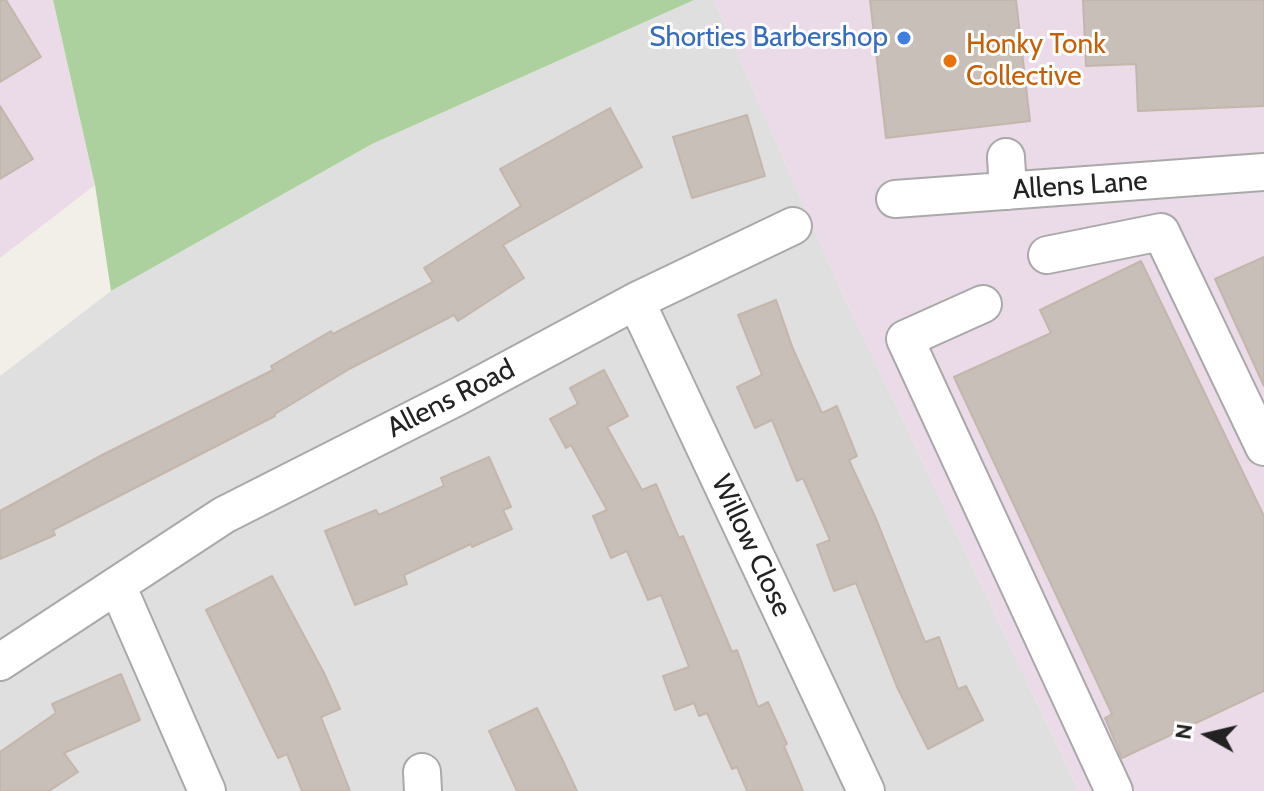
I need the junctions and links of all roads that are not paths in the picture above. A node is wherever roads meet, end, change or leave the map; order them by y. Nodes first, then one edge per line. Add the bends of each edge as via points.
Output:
1 (1264, 172) edge
2 (895, 199) dead end
3 (793, 226) dead end
4 (1047, 255) dead end
5 (636, 301) junction
6 (983, 304) dead end
7 (1264, 447) edge
8 (117, 585) junction
9 (0, 662) edge
10 (207, 791) edge
11 (866, 791) edge
12 (1114, 791) edge

1 - 2 street, Allens Lane via 1007,174
3 - 5 street, Allens Road
4 - 7 street via 1161,232
5 - 8 street, Allens Road via 224,515
5 - 11 street, Willow Close
6 - 12 street via 905,339
8 - 9 street, Allens Road
8 - 10 street

